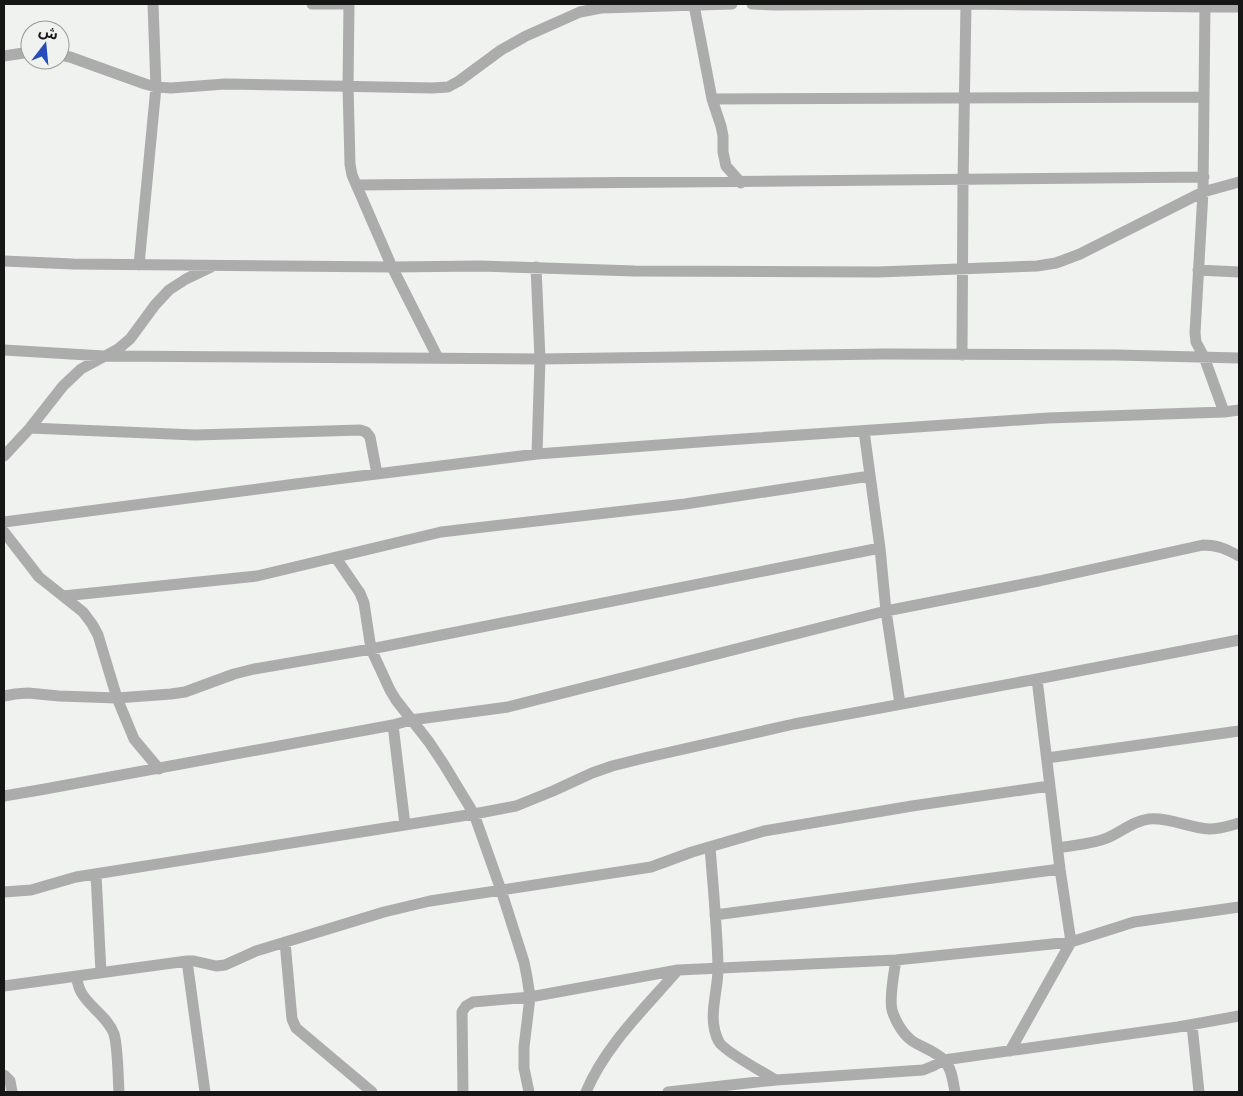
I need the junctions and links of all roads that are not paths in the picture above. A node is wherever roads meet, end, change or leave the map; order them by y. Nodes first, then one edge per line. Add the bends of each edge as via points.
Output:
1 (153, 4) edge
2 (312, 4) edge
3 (349, 4) edge
4 (732, 4) edge
5 (752, 4) edge
6 (966, 4) edge
7 (694, 5) edge
8 (1205, 6) edge
9 (1239, 7) edge
10 (20, 54) edge
11 (4, 56) edge
12 (70, 57) edge
13 (348, 86) junction
14 (156, 87) junction
15 (1204, 97) junction
16 (964, 98) junction
17 (712, 99) junction
18 (1204, 177) junction
19 (963, 181) junction
20 (1239, 182) edge
21 (742, 184) junction
22 (357, 185) junction
23 (1203, 192) junction
24 (4, 261) edge
25 (139, 265) junction
26 (212, 266) junction
27 (392, 267) junction
28 (536, 267) junction
29 (963, 269) junction
30 (1198, 270) junction
31 (1239, 272) edge
32 (4, 350) edge
33 (962, 355) junction
34 (104, 356) junction
35 (1204, 357) junction
36 (438, 358) junction
37 (1239, 358) edge
38 (540, 359) junction
39 (1239, 410) edge
40 (1224, 412) junction
41 (30, 428) junction
42 (864, 431) junction
43 (538, 454) junction
44 (4, 456) edge
45 (377, 474) junction
46 (870, 476) junction
47 (4, 522) edge
48 (4, 532) edge
49 (880, 548) junction
50 (1239, 556) edge
51 (336, 558) junction
52 (63, 596) junction
53 (886, 611) junction
54 (1239, 640) edge
55 (371, 649) junction
56 (1036, 679) junction
57 (4, 696) edge
58 (116, 698) junction
59 (900, 704) junction
60 (411, 720) junction
61 (394, 725) junction
62 (1239, 731) edge
63 (1047, 758) junction
64 (159, 768) junction
65 (1050, 786) junction
66 (4, 796) edge
67 (474, 814) junction
68 (1239, 823) edge
69 (405, 825) junction
70 (710, 847) junction
71 (1058, 848) junction
72 (1060, 869) junction
73 (96, 874) junction
74 (501, 890) junction
75 (4, 892) edge
76 (1239, 907) edge
77 (715, 915) junction
78 (285, 942) junction
79 (1071, 942) junction
80 (896, 960) junction
81 (187, 961) junction
82 (718, 968) junction
83 (678, 970) junction
84 (101, 973) junction
85 (76, 977) junction
86 (4, 986) edge
87 (530, 997) junction
88 (1239, 1016) edge
89 (1192, 1025) junction
90 (1010, 1051) junction
91 (944, 1060) junction
92 (4, 1075) edge
93 (776, 1080) junction
94 (12, 1092) edge
95 (119, 1092) edge
96 (206, 1092) edge
97 (372, 1092) edge
98 (463, 1092) edge
99 (529, 1092) edge
100 (586, 1092) edge
101 (668, 1092) edge
102 (955, 1092) edge
103 (1199, 1092) edge

1 - 14 street
2 - 3 street
3 - 13 street
4 - 7 street
5 - 6 street
6 - 8 street
6 - 16 street
7 - 13 street via 601,8 580,12 501,50 448,87
7 - 17 street
8 - 9 street
8 - 15 street
10 - 11 street
12 - 14 street
13 - 14 street via 225,84
13 - 22 street via 350,164
14 - 25 street
15 - 16 street
15 - 18 street
16 - 17 street
16 - 19 street
17 - 21 street via 721,126 726,166
18 - 19 street
18 - 23 street
19 - 21 street
19 - 29 street
20 - 23 street
21 - 22 street
22 - 27 street
23 - 29 street via 1056,263
23 - 30 street
24 - 25 street
25 - 26 street
26 - 27 street
26 - 34 street via 169,290 130,339
27 - 28 street
27 - 36 street
28 - 29 street via 635,271
28 - 38 street
29 - 33 street
30 - 31 street
30 - 35 street via 1195,333
32 - 34 street
33 - 35 street
33 - 38 street
34 - 36 street
34 - 41 street via 81,369 63,386
35 - 37 street
35 - 40 street
36 - 38 street
38 - 43 street
39 - 40 street
40 - 42 street via 1048,418
41 - 44 street
41 - 45 street via 195,435 360,430 370,437
42 - 43 street
42 - 46 street
43 - 45 street
45 - 47 street
46 - 49 street
46 - 51 street via 685,504 441,532
48 - 52 street via 40,577
49 - 53 street
49 - 55 street
50 - 53 street via 1225,548 1203,545
51 - 52 street via 256,576
51 - 55 street via 360,592
52 - 58 street via 83,612 95,629
53 - 59 street
53 - 60 street via 508,707
54 - 56 street
55 - 58 street via 234,674 185,692
55 - 60 street via 390,690
56 - 59 street
56 - 63 street
57 - 58 street via 28,693
58 - 64 street via 134,738
59 - 67 street via 794,724 612,766 516,806
60 - 61 street
60 - 67 street via 429,742
61 - 64 street
61 - 69 street
62 - 63 street
63 - 65 street
64 - 66 street
65 - 70 street via 764,831
65 - 71 street
67 - 69 street
67 - 74 street
68 - 71 street via 1209,829 1149,819 1104,839
69 - 73 street
70 - 74 street via 651,867
70 - 77 street
71 - 72 street
72 - 77 street
72 - 79 street
73 - 75 street via 31,890
73 - 84 street
74 - 78 street via 384,912
74 - 87 street via 524,962
76 - 79 street via 1134,922
77 - 82 street
78 - 81 street via 225,965
78 - 97 street via 292,1019 296,1028
79 - 80 street
79 - 90 street
80 - 82 street
80 - 91 street via 892,1009 901,1028 910,1039
81 - 84 street
81 - 96 street
82 - 83 street
82 - 93 street via 713,1015 719,1043
83 - 87 street
83 - 100 street via 614,1043
84 - 85 street
85 - 86 street
85 - 95 street via 84,996 114,1034
87 - 98 street via 473,1002 466,1006 462,1012
87 - 99 street via 524,1047
88 - 89 street
89 - 90 street
89 - 103 street
90 - 91 street
91 - 93 street via 923,1070
91 - 102 street
92 - 94 street via 10,1081
93 - 101 street

